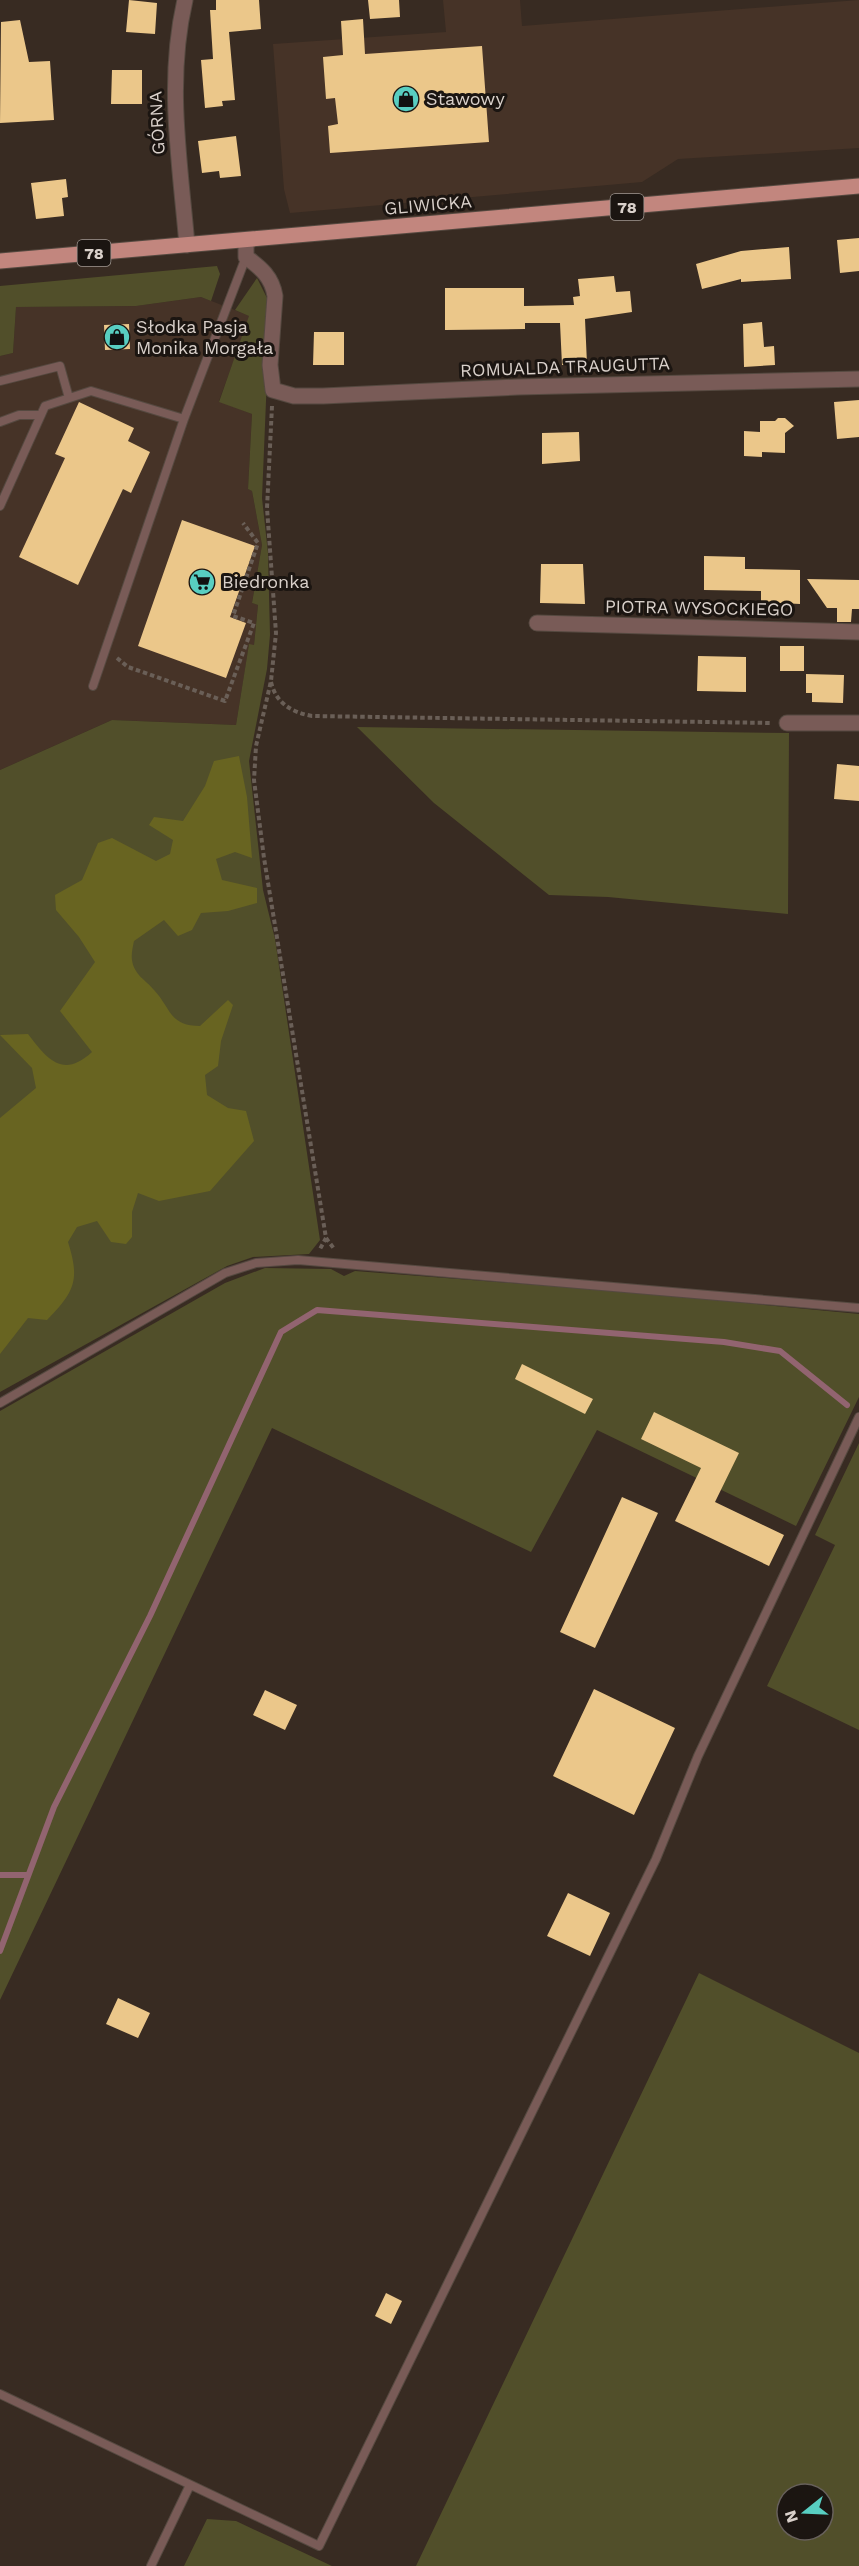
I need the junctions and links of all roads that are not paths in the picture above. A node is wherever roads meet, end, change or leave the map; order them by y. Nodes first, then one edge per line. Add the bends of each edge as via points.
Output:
1 (185, 0) edge
2 (859, 186) edge
3 (246, 240) junction
4 (187, 245) junction
5 (246, 257) junction
6 (0, 261) edge
7 (859, 379) edge
8 (0, 381) edge
9 (69, 398) junction
10 (41, 415) junction
11 (184, 419) junction
12 (0, 422) edge
13 (0, 506) edge
14 (537, 624) dead end
15 (859, 632) edge
16 (93, 686) dead end
17 (787, 723) road end
18 (859, 723) edge
19 (859, 1308) edge
20 (0, 1402) edge
21 (859, 1417) edge
22 (0, 2394) edge
23 (190, 2484) junction
24 (151, 2566) edge

1 - 4 street, GÓRNA via 174,56 174,87
2 - 3 main road, GLIWICKA / 78
3 - 4 main road, GLIWICKA / 78
3 - 5 street
4 - 6 main road, GLIWICKA / 78
5 - 7 street, ROMUALDA TRAUGUTTA via 263,270 273,285 273,390 294,396
5 - 11 lane
8 - 9 lane via 60,366
9 - 10 lane via 45,406
9 - 11 lane via 91,391
10 - 12 lane via 19,415
10 - 13 lane
11 - 16 lane
14 - 15 street, PIOTRA WYSOCKIEGO
17 - 18 street
19 - 20 lane via 307,1261 256,1263 225,1273
21 - 23 lane via 703,1746 656,1859 319,2546
22 - 23 lane
23 - 24 lane

